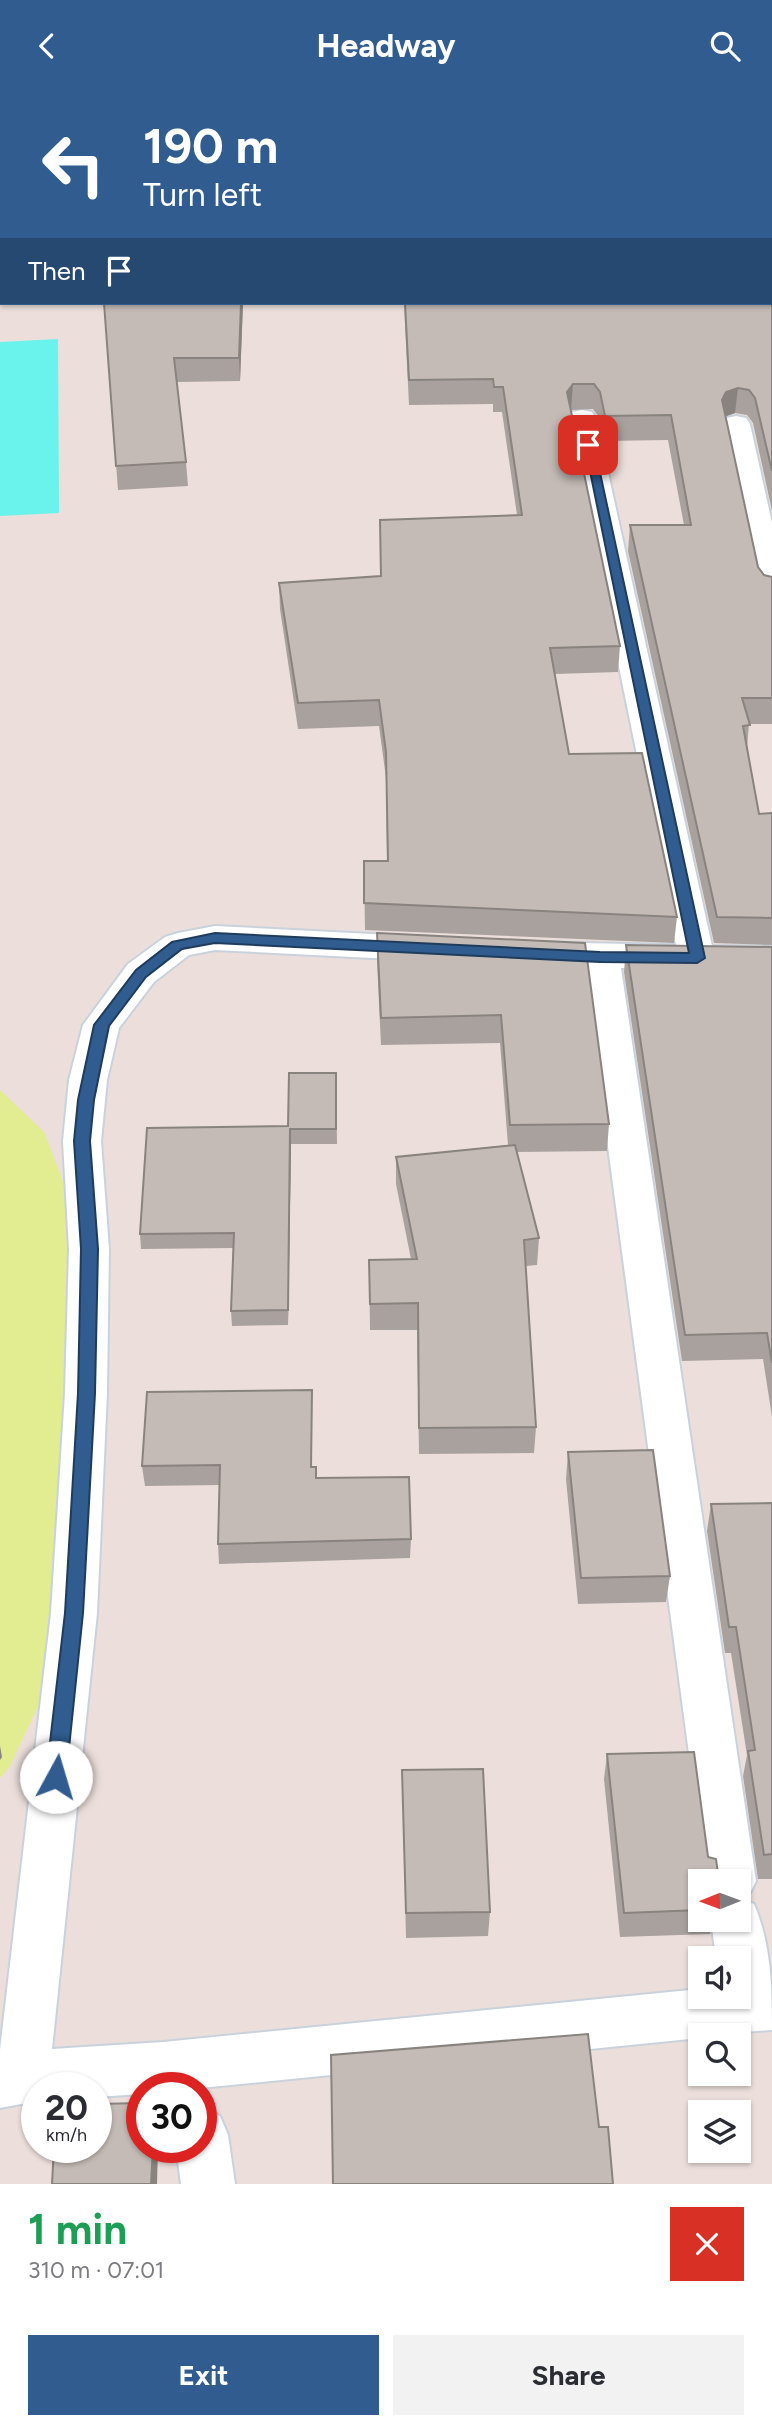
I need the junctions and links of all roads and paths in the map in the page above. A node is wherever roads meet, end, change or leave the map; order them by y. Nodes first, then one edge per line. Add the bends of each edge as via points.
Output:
1 (582, 418) dead end
2 (736, 424) dead end
3 (772, 592) edge
4 (600, 957) junction
5 (697, 958) junction
6 (772, 959) edge
7 (729, 1869) edge
8 (739, 1932) edge
9 (760, 2006) edge
10 (217, 2073) edge
11 (126, 2077) edge
12 (12, 2080) edge
13 (205, 2163) edge
14 (208, 2184) edge

1 - 5 street
2 - 3 street
4 - 5 street
4 - 7 street
4 - 12 street via 215,938 178,945 141,973 101,1025 88,1080 82,1141 89,1249 74,1613
5 - 6 street
8 - 9 street
9 - 10 street
11 - 12 street
13 - 14 street

